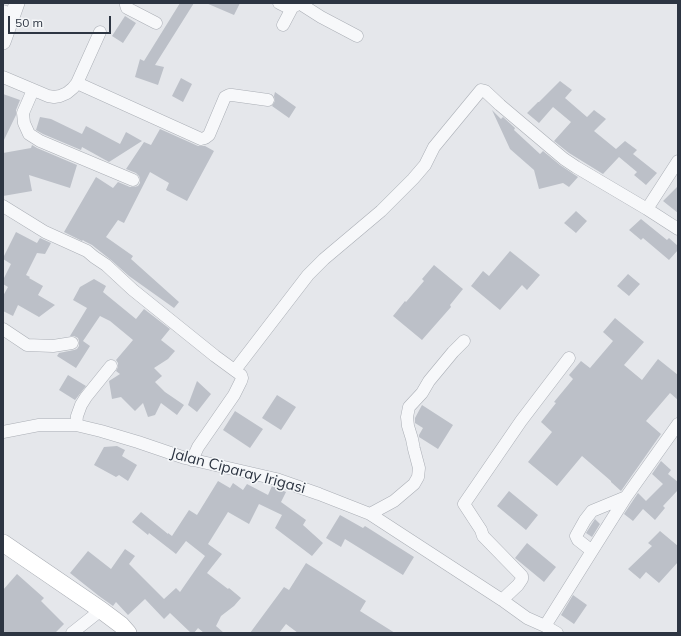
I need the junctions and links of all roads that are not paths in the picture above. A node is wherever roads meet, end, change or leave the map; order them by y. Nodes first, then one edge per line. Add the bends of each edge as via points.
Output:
1 (126, 3) edge
2 (279, 3) edge
3 (296, 5) edge
4 (11, 9) edge
5 (156, 23) dead end
6 (283, 25) dead end
7 (100, 32) dead end
8 (357, 36) dead end
9 (3, 42) edge
10 (3, 77) edge
11 (77, 83) junction
12 (33, 90) junction
13 (268, 100) dead end
14 (678, 161) edge
15 (133, 180) dead end
16 (3, 206) edge
17 (647, 209) junction
18 (678, 229) edge
19 (3, 329) edge
20 (464, 341) dead end
21 (72, 342) dead end
22 (569, 358) dead end
23 (111, 366) dead end
24 (235, 370) junction
25 (78, 416) junction
26 (678, 424) edge
27 (3, 432) edge
28 (194, 455) junction
29 (626, 497) junction
30 (374, 512) junction
31 (3, 543) edge
32 (592, 551) junction
33 (502, 600) junction
34 (101, 610) junction
35 (545, 626) junction
36 (72, 633) edge
37 (128, 633) edge
38 (557, 633) edge

1 - 5 street via 127,8
2 - 3 street via 287,8
3 - 6 street
3 - 8 street
4 - 9 street
7 - 11 street
10 - 12 street
11 - 12 street via 67,93 54,97
11 - 13 street via 201,138 209,135 225,97 232,95
12 - 15 street via 23,113 29,134
14 - 17 street
16 - 24 street via 45,232 87,251
17 - 18 street
17 - 24 street via 564,159 481,90 434,147 425,165 413,179 308,276
19 - 21 street via 27,345 53,346
20 - 30 street via 410,407 408,426 419,468 418,477 414,484 394,501
22 - 33 street via 521,421 464,504 483,536 522,576 518,585
23 - 25 street via 86,396
24 - 28 street via 241,375 242,381
25 - 27 street, Jalan Ciparay Irigasi
25 - 28 street, Jalan Ciparay Irigasi via 109,433 174,455
26 - 29 street
28 - 30 street, Jalan Ciparay Irigasi
29 - 32 street
29 - 32 street via 592,511 584,520 576,536
30 - 33 street, Jalan Ciparay Irigasi
31 - 34 main road
32 - 35 street
33 - 35 street, Jalan Ciparay Irigasi via 527,618
34 - 36 street
34 - 37 main road
35 - 38 street, Jalan Ciparay Irigasi

